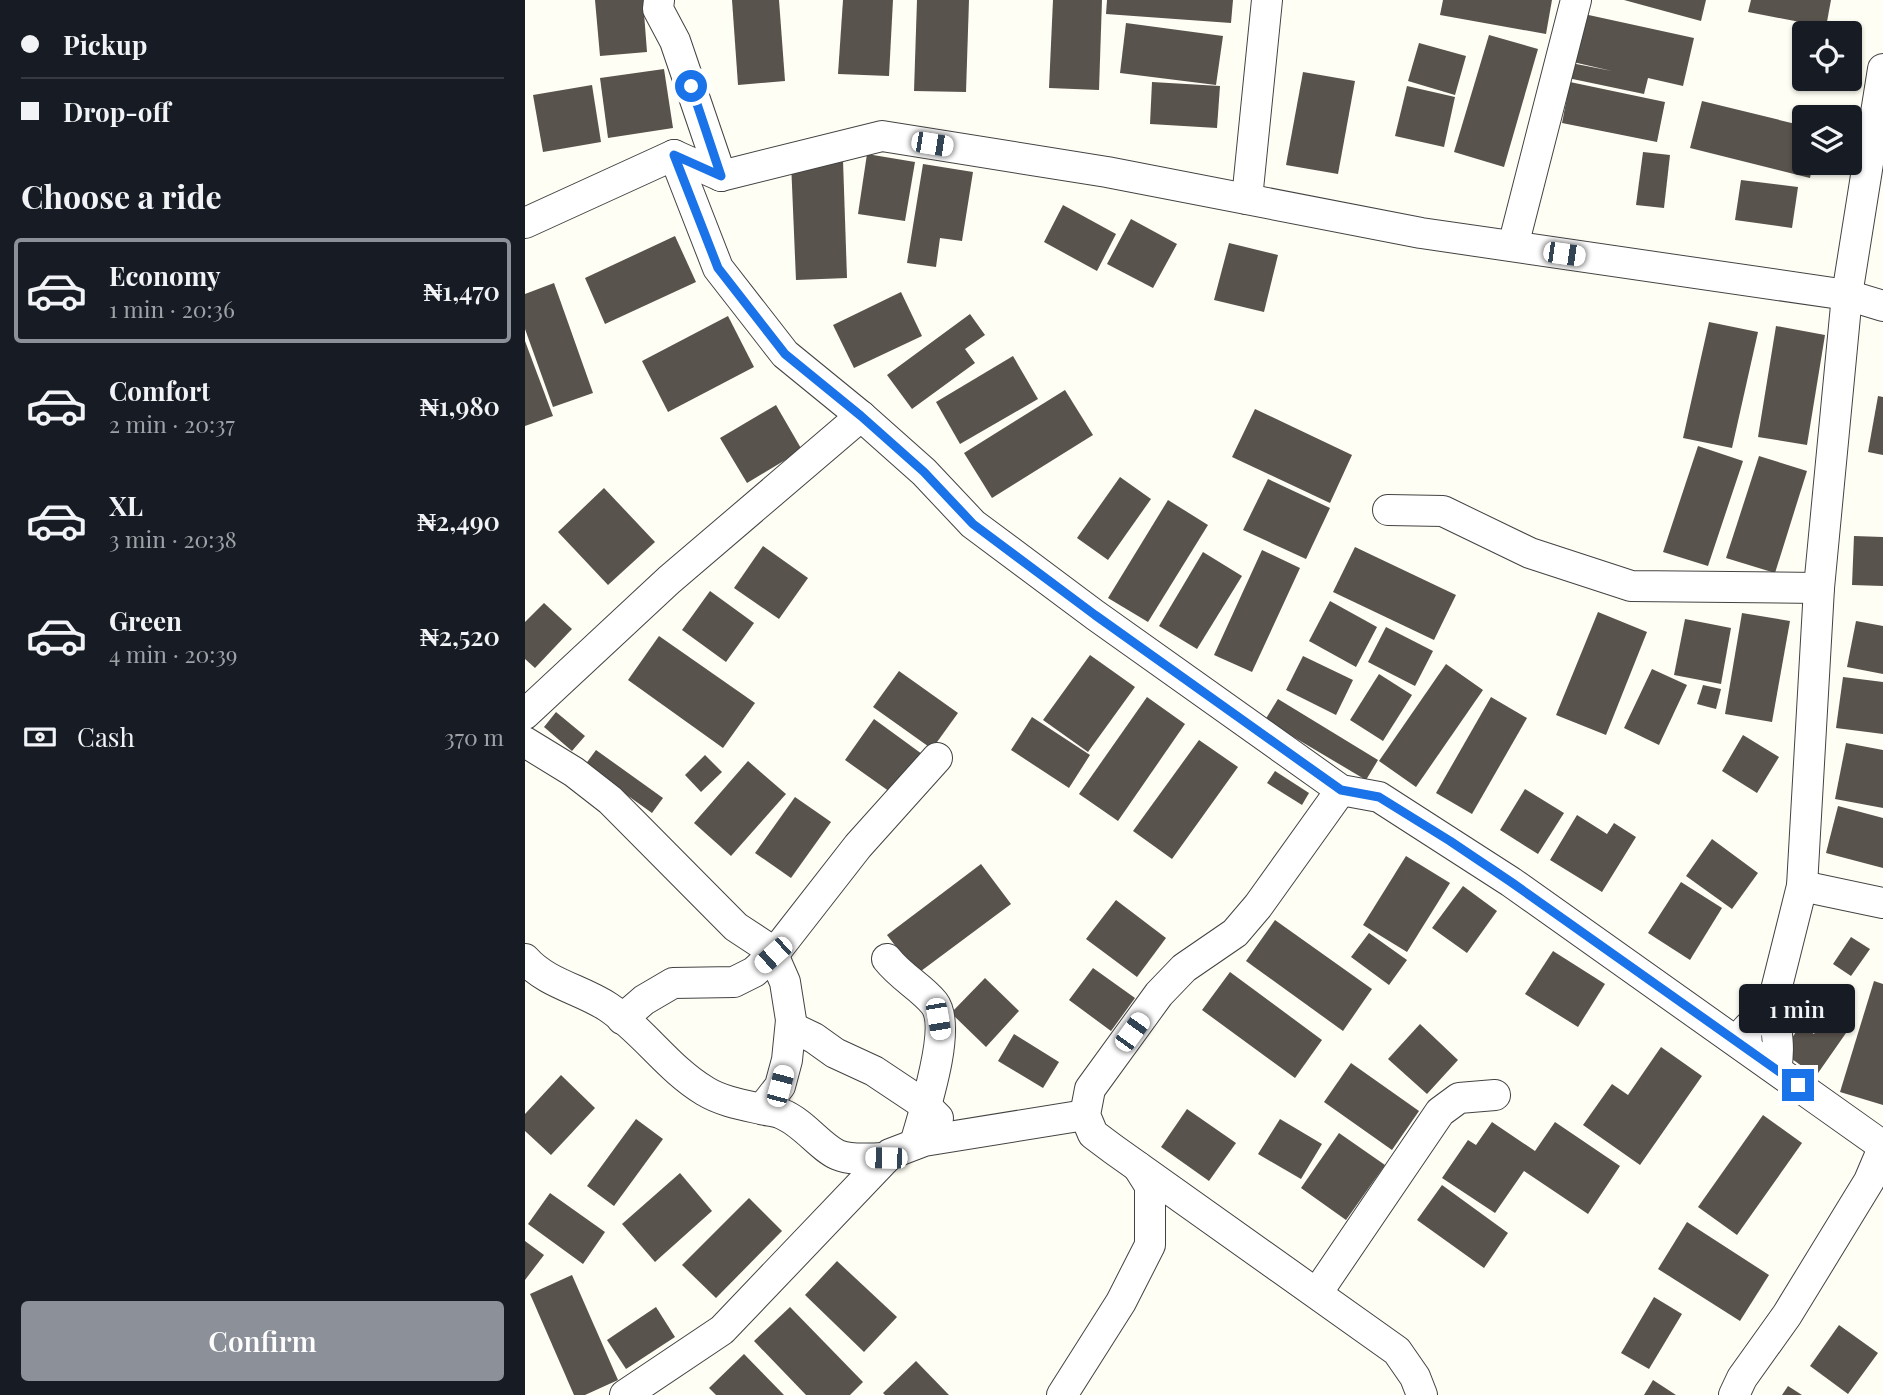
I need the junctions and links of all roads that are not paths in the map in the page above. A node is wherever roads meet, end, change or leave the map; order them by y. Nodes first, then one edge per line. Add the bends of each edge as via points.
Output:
1 (659, 0) edge
2 (1267, 0) edge
3 (1576, 0) edge
4 (1883, 69) edge
5 (674, 155) junction
6 (721, 176) junction
7 (1247, 199) junction
8 (525, 223) edge
9 (1513, 246) junction
10 (1847, 295) junction
11 (1883, 306) edge
12 (861, 416) junction
13 (1388, 510) dead end
14 (1819, 588) junction
15 (525, 713) edge
16 (525, 742) edge
17 (937, 758) dead end
18 (1341, 790) junction
19 (1803, 886) junction
20 (1883, 904) edge
21 (773, 955) junction
22 (525, 959) edge
23 (887, 959) dead end
24 (1773, 1002) junction
25 (622, 1019) junction
26 (790, 1027) junction
27 (1747, 1048) junction
28 (1776, 1069) junction
29 (1495, 1095) dead end
30 (925, 1105) junction
31 (762, 1109) junction
32 (1085, 1115) junction
33 (956, 1136) junction
34 (915, 1144) junction
35 (1883, 1147) edge
36 (886, 1158) junction
37 (1138, 1167) junction
38 (1317, 1293) junction
39 (625, 1395) edge
40 (1062, 1395) edge
41 (1422, 1395) edge
42 (1734, 1395) edge

1 - 6 street via 658,9 675,41
2 - 7 street
3 - 9 street
4 - 10 street
5 - 6 street
5 - 8 street
5 - 12 street via 718,268 785,354
6 - 7 street via 882,136
7 - 9 street
9 - 10 street
10 - 11 street
10 - 14 street
12 - 15 street via 669,580
12 - 18 street via 973,524
13 - 14 street via 1443,511 1530,553 1631,586
14 - 19 street
16 - 21 street via 610,800 736,927
17 - 21 street via 867,835
18 - 27 street via 1379,797 1409,815
18 - 32 street via 1235,933 1184,968 1159,995 1090,1088
19 - 20 street
19 - 24 street
21 - 25 street via 734,982 673,983
21 - 26 street via 785,982
22 - 25 street via 555,982 587,995
23 - 30 street via 936,1004 941,1033
24 - 27 street via 1746,1030
24 - 28 street via 1780,1047
25 - 31 street via 707,1093
26 - 30 street via 874,1071
26 - 31 street via 780,1086
27 - 28 street
28 - 35 street
29 - 38 street via 1459,1098 1440,1111
30 - 33 street
30 - 34 street
31 - 36 street via 781,1112 835,1154
32 - 33 street
32 - 37 street via 1093,1134
33 - 34 street
34 - 36 street
35 - 42 street via 1869,1181
36 - 39 street via 722,1329
37 - 38 street
37 - 40 street via 1150,1186 1150,1245 1121,1302
38 - 41 street via 1398,1351

